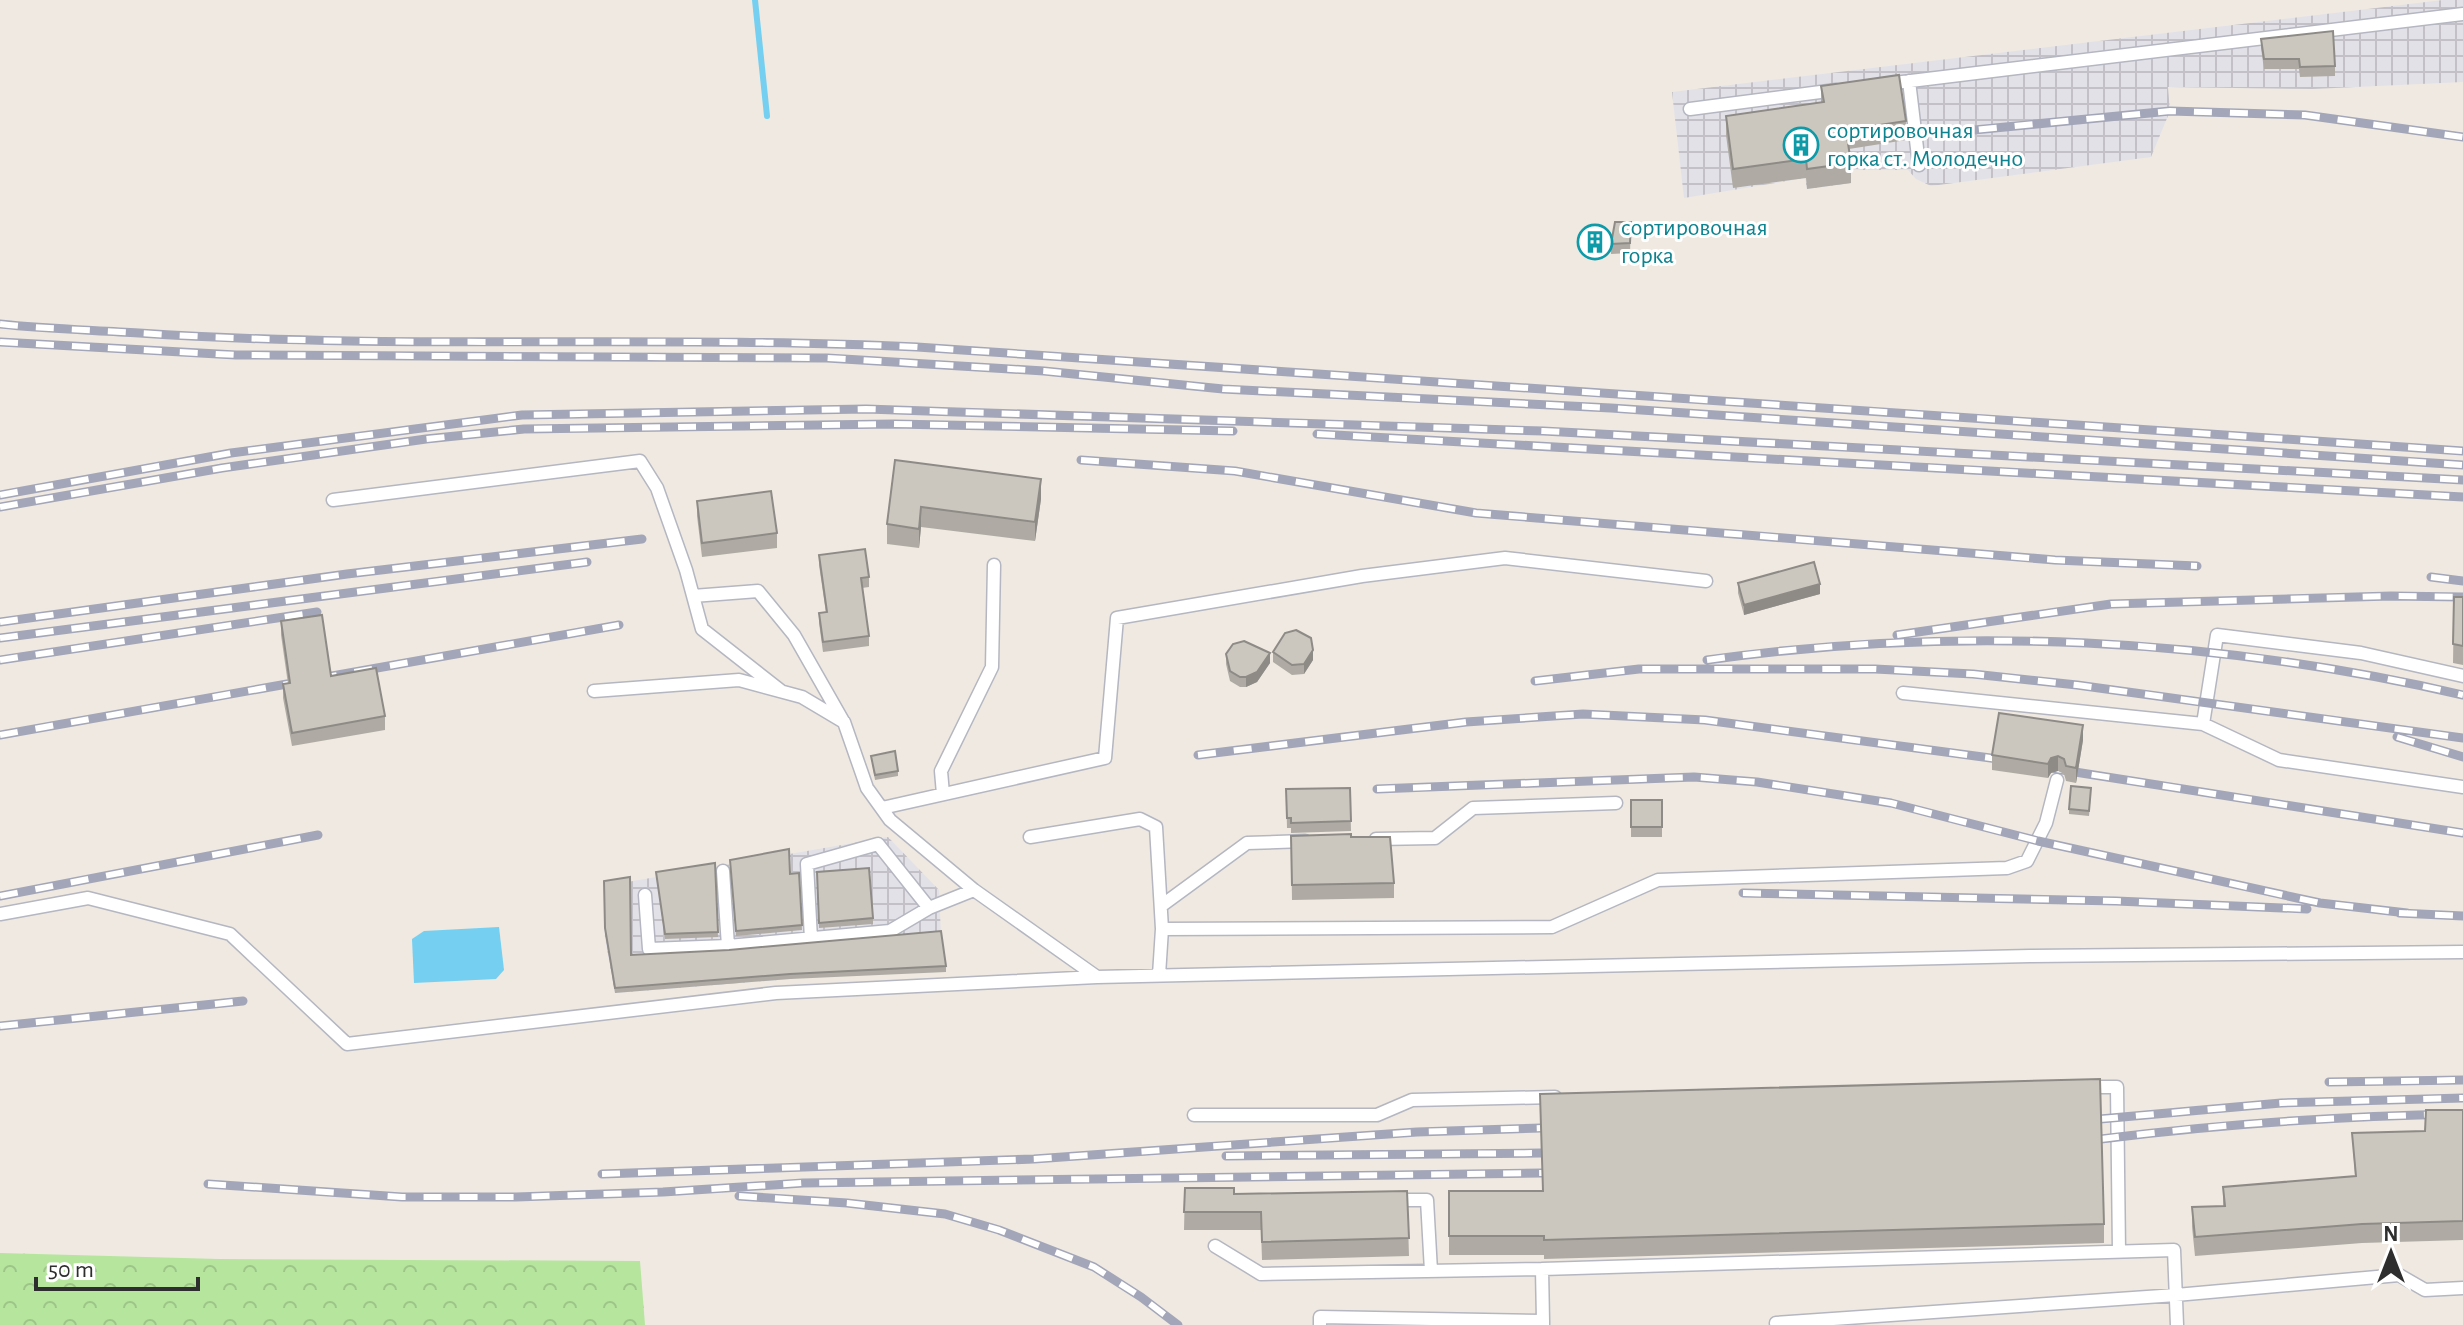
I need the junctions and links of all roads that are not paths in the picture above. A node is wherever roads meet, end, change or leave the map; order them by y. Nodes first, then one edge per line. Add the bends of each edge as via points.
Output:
1 (2463, 14) edge
2 (1909, 81) junction
3 (1878, 85) edge
4 (1847, 89) edge
5 (1690, 109) dead end
6 (1919, 165) dead end
7 (333, 500) dead end
8 (994, 565) dead end
9 (1706, 581) dead end
10 (693, 596) junction
11 (2463, 676) edge
12 (594, 691) dead end
13 (781, 691) junction
14 (1903, 693) dead end
15 (844, 722) junction
16 (2203, 724) junction
17 (2057, 780) dead end
18 (2463, 787) edge
19 (943, 794) junction
20 (1616, 803) dead end
21 (882, 808) junction
22 (1030, 837) dead end
23 (1357, 840) edge
24 (1325, 841) edge
25 (723, 871) dead end
26 (974, 890) junction
27 (645, 895) dead end
28 (1161, 906) junction
29 (929, 908) junction
30 (0, 914) edge
31 (1162, 929) junction
32 (811, 939) junction
33 (728, 946) junction
34 (2463, 952) edge
35 (1159, 975) junction
36 (1097, 977) junction
37 (2070, 1087) edge
38 (1568, 1097) edge
39 (1194, 1115) dead end
40 (1384, 1200) edge
41 (1215, 1246) dead end
42 (2119, 1252) junction
43 (1542, 1269) junction
44 (1431, 1271) junction
45 (2463, 1288) edge
46 (2176, 1295) junction
47 (1543, 1323) edge
48 (1776, 1323) dead end
49 (1320, 1325) edge
50 (2177, 1325) edge

1 - 2 lane
2 - 3 lane
2 - 6 lane
4 - 5 lane
7 - 10 lane via 640,461 657,488
8 - 19 lane via 992,667 941,771
9 - 19 lane via 1505,558 1362,576 1117,618 1105,758
10 - 13 lane via 702,629
10 - 15 lane via 758,591 794,635
11 - 16 lane via 2361,653 2217,635
12 - 13 lane via 739,680
13 - 15 lane
14 - 16 lane
15 - 21 lane via 867,788
16 - 18 lane via 2279,760
17 - 31 lane via 2046,823 2027,861 2007,868 1658,880 1552,927
19 - 21 lane
20 - 23 lane via 1473,808 1435,838
21 - 26 lane
22 - 28 lane via 1140,819 1156,827
24 - 28 lane via 1247,843
25 - 33 lane
26 - 29 lane
26 - 36 lane
27 - 33 lane via 649,949
28 - 31 lane
29 - 32 lane via 890,931
29 - 32 lane via 878,844 807,864
30 - 36 lane via 88,898 230,934 347,1044 776,993
31 - 35 lane
32 - 33 lane
34 - 35 lane
35 - 36 lane
37 - 42 lane via 2117,1087
38 - 39 lane via 1412,1100 1377,1115
40 - 44 lane via 1427,1200
41 - 44 lane via 1261,1274
42 - 43 lane
42 - 46 lane via 2174,1250
43 - 44 lane
43 - 47 lane
45 - 46 lane via 2425,1290 2399,1275
46 - 48 lane
46 - 50 lane
47 - 49 lane via 1320,1317

